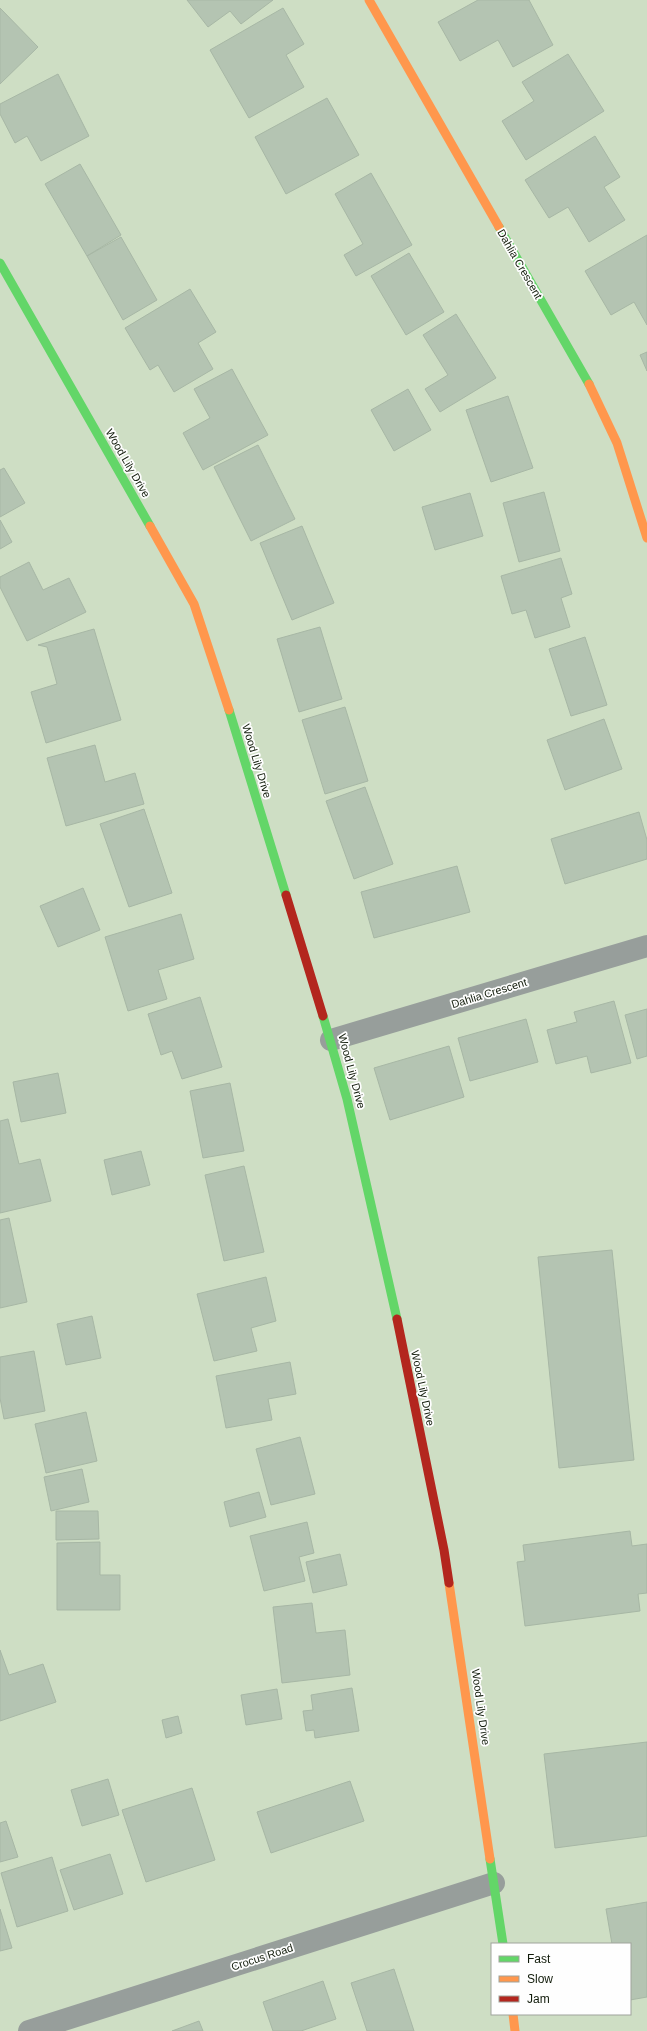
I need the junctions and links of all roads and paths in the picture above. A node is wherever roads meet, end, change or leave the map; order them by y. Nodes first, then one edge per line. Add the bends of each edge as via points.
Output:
1 (369, 0) edge
2 (0, 263) edge
3 (647, 538) edge
4 (647, 946) edge
5 (331, 1040) junction
6 (494, 1883) junction
7 (503, 1943) edge
8 (513, 2015) edge
9 (29, 2031) edge
10 (515, 2031) edge

1 - 3 street, Dahlia Crescent via 594,393 617,443
2 - 5 street, Wood Lily Drive via 194,604 204,627
4 - 5 street, Dahlia Crescent
5 - 6 street, Wood Lily Drive via 386,1265 444,1550
6 - 7 street, Wood Lily Drive
6 - 9 street, Crocus Road
8 - 10 street

